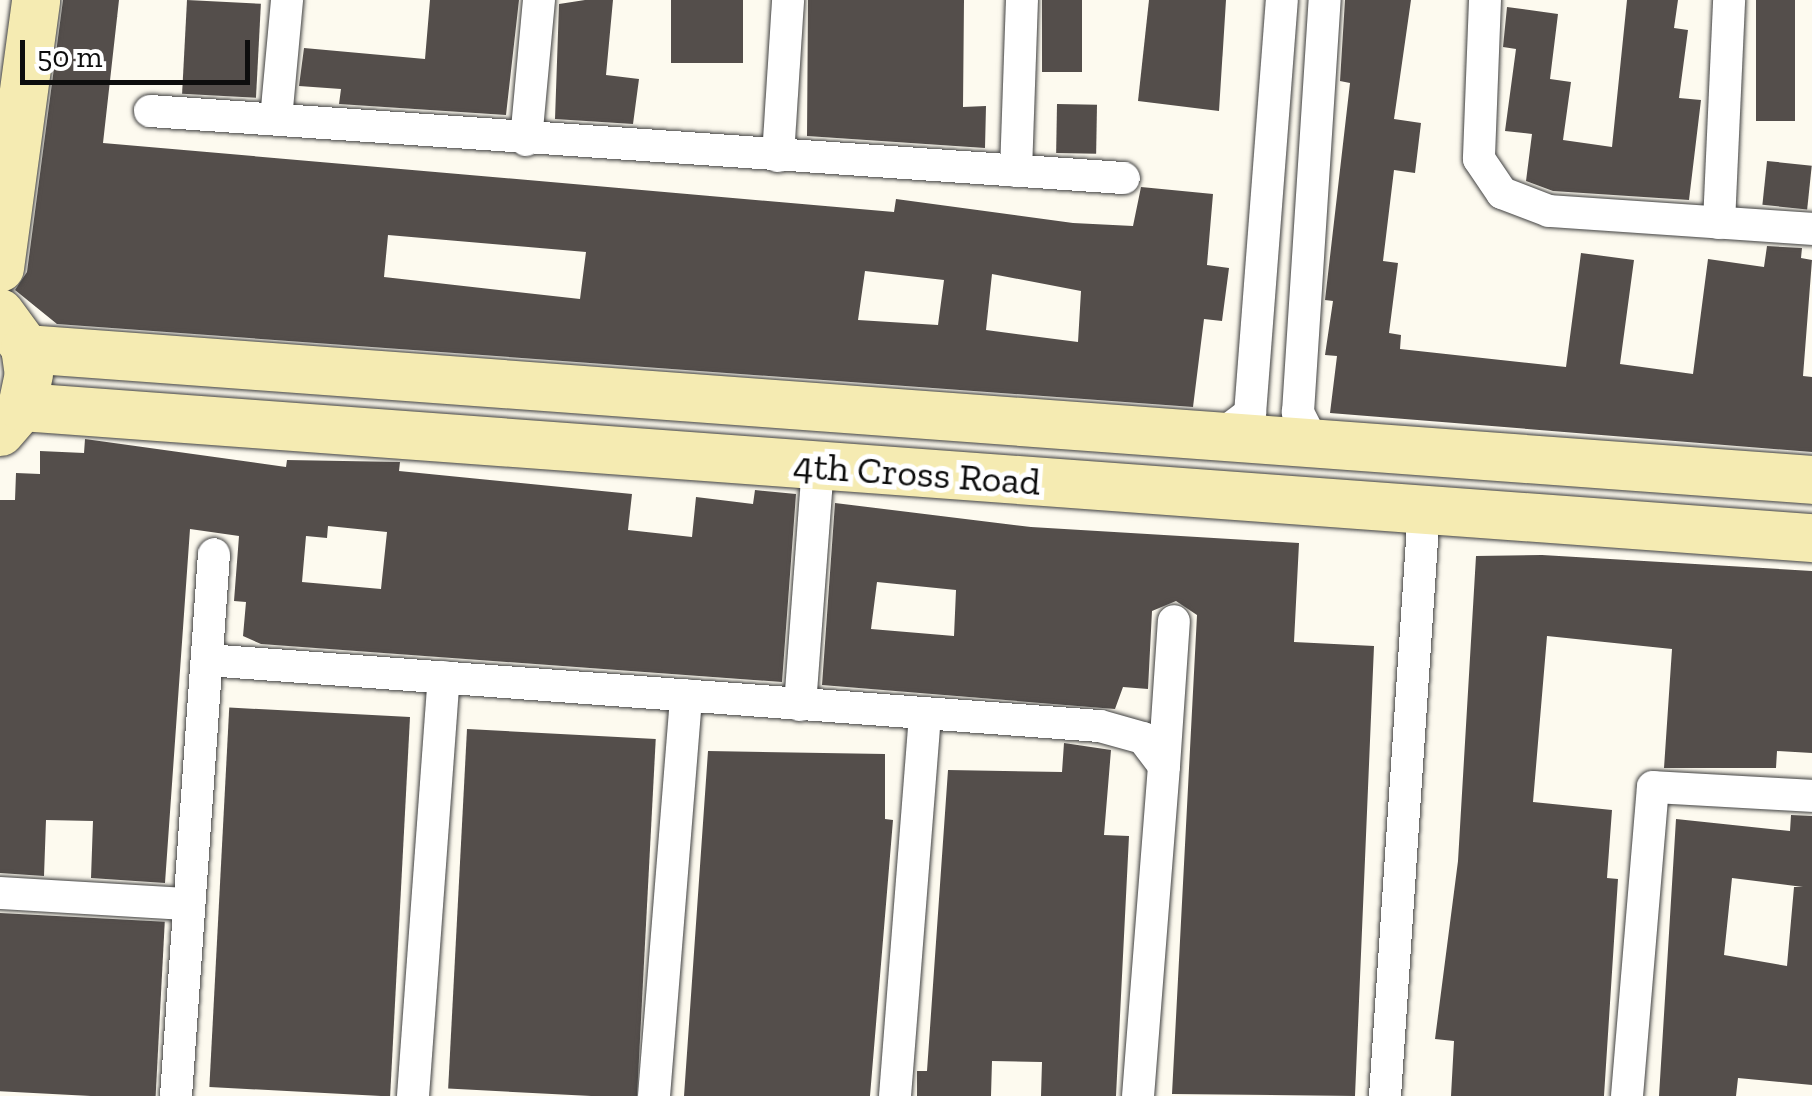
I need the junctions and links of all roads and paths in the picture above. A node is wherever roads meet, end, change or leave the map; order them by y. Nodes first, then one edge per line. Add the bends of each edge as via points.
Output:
1 (36, 0) edge
2 (287, 0) edge
3 (539, 0) edge
4 (788, 0) edge
5 (1022, 0) edge
6 (1282, 0) edge
7 (1324, 0) edge
8 (1486, 0) edge
9 (1729, 0) edge
10 (1277, 66) junction
11 (1320, 70) junction
12 (150, 111) dead end
13 (276, 119) junction
14 (526, 140) junction
15 (778, 156) junction
16 (1016, 172) junction
17 (1124, 178) dead end
18 (1719, 223) junction
19 (1812, 229) edge
20 (0, 268) edge
21 (13, 331) edge
22 (362, 375) junction
23 (11, 419) edge
24 (1109, 430) junction
25 (355, 432) junction
26 (1219, 437) junction
27 (1314, 444) junction
28 (818, 467) junction
29 (1812, 480) edge
30 (1102, 488) junction
31 (1424, 510) junction
32 (1812, 538) edge
33 (214, 554) dead end
34 (1174, 620) dead end
35 (207, 660) junction
36 (444, 677) junction
37 (686, 695) junction
38 (800, 705) junction
39 (924, 713) junction
40 (1164, 766) junction
41 (1812, 796) edge
42 (0, 893) edge
43 (188, 904) junction
44 (176, 1096) edge
45 (413, 1096) edge
46 (654, 1096) edge
47 (895, 1096) edge
48 (1138, 1096) edge
49 (1385, 1096) edge
50 (1627, 1096) edge

1 - 20 street
2 - 13 street
3 - 14 street
4 - 15 street
5 - 16 street
6 - 10 street
7 - 11 street
8 - 18 street via 1478,116 1486,178 1549,211
9 - 18 street
10 - 11 street
10 - 26 street via 1250,414
11 - 27 street via 1298,412
12 - 13 street
13 - 14 street
14 - 15 street
15 - 16 street
16 - 17 street
18 - 19 street
21 - 22 street, 4th Cross Road
21 - 23 street
22 - 24 street, 4th Cross Road
22 - 25 street via 396,407
22 - 25 street via 322,387 318,403
23 - 25 street, 4th Cross Road
24 - 26 street, 4th Cross Road
24 - 30 street via 1142,463
24 - 30 street via 1068,443 1064,458
25 - 28 street, 4th Cross Road
26 - 27 street, 4th Cross Road
27 - 29 street, 4th Cross Road
28 - 30 street, 4th Cross Road
28 - 38 street
30 - 31 street, 4th Cross Road
31 - 32 street, 4th Cross Road
31 - 49 street
33 - 35 street
34 - 40 street
35 - 36 street
35 - 43 street
36 - 37 street
36 - 45 street
37 - 38 street
37 - 46 street
38 - 39 street
39 - 40 street via 1123,730
39 - 47 street
40 - 48 street
41 - 50 street via 1652,787
42 - 43 street
43 - 44 street

